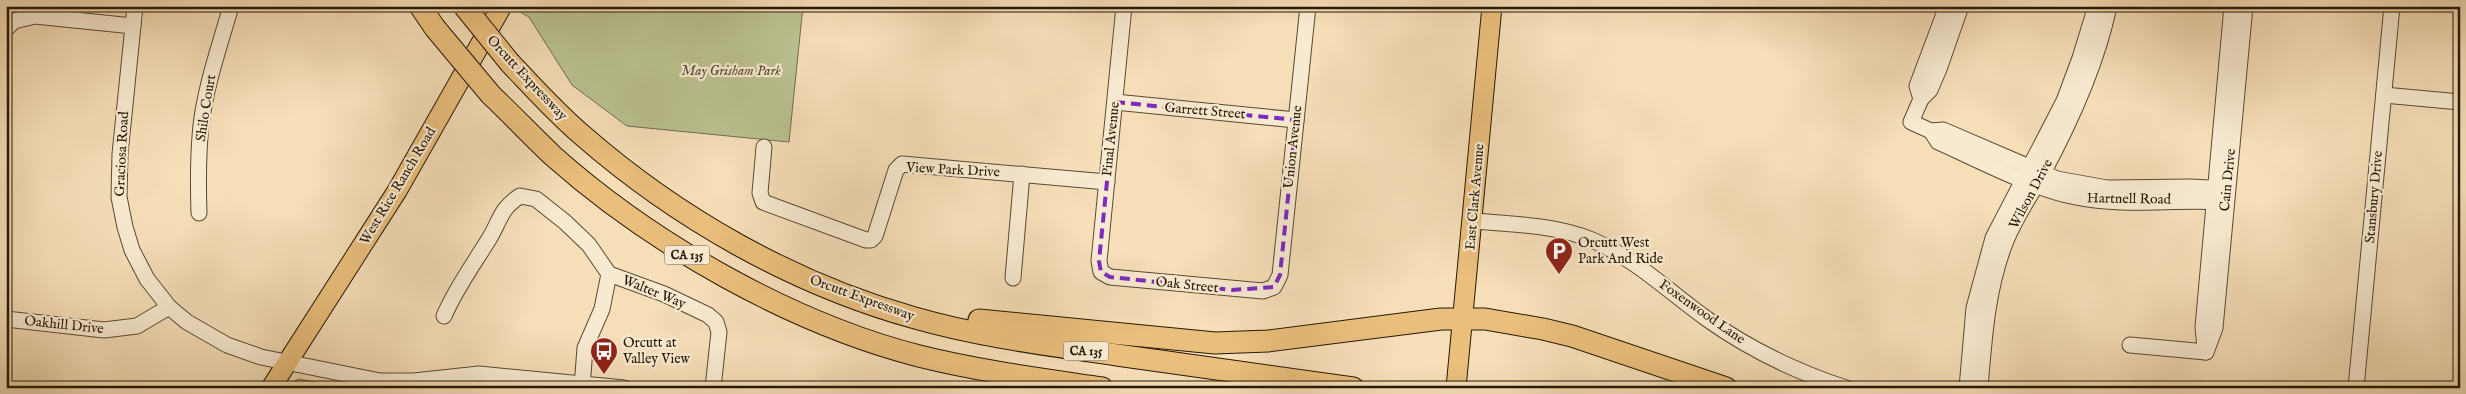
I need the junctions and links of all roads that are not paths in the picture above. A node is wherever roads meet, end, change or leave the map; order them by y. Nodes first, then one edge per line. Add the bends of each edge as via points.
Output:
1 (135, 6) edge
2 (231, 6) edge
3 (420, 6) edge
4 (464, 6) edge
5 (491, 6) edge
6 (502, 6) edge
7 (1124, 6) edge
8 (1308, 6) edge
9 (1492, 6) edge
10 (1947, 6) edge
11 (1961, 6) edge
12 (2096, 6) edge
13 (2109, 6) edge
14 (2232, 6) edge
15 (2245, 6) edge
16 (2392, 6) edge
17 (133, 26) junction
18 (6, 29) edge
19 (2234, 52) junction
20 (2384, 96) junction
21 (1921, 99) junction
22 (1114, 102) junction
23 (2460, 102) edge
24 (1296, 120) junction
25 (764, 147) dead end
26 (1022, 174) junction
27 (2033, 176) junction
28 (1107, 182) junction
29 (2220, 195) junction
30 (199, 213) dead end
31 (1473, 221) junction
32 (1101, 272) joint
33 (609, 274) junction
34 (1013, 278) dead end
35 (825, 286) junction
36 (1274, 288) joint
37 (166, 304) junction
38 (444, 316) dead end
39 (1463, 318) junction
40 (6, 319) edge
41 (2130, 345) dead end
42 (918, 356) junction
43 (283, 361) junction
44 (582, 386) edge
45 (260, 388) edge
46 (271, 388) edge
47 (624, 388) edge
48 (713, 388) edge
49 (1020, 388) edge
50 (1102, 388) edge
51 (1353, 388) edge
52 (1456, 388) edge
53 (1726, 388) edge
54 (1846, 388) edge
55 (1967, 388) edge
56 (1980, 388) edge
57 (2356, 388) edge

1 - 17 street, Graciosa Road
2 - 30 street, Shilo Court via 201,124
3 - 42 highway, CA 135, bridge via 491,95 553,156 684,253 798,312
4 - 35 highway, Orcutt Expressway / CA 135, bridge via 510,62 582,135 626,170 692,217 757,255
5 - 43 main road, West Rice Ranch Road
6 - 43 main road, West Rice Ranch Road via 397,191
7 - 22 street, Pinal Avenue
8 - 24 street, Union Avenue
9 - 31 main road, East Clark Avenue
10 - 21 street, Hartnell Road via 1917,86
11 - 21 street, Hartnell Road via 1930,90
12 - 27 street, Wilson Drive via 2080,58
13 - 27 street, Wilson Drive via 2093,63 2076,106
14 - 19 street, Cain Drive
15 - 19 street, Cain Drive
16 - 20 street, Stansbury Drive
17 - 18 street via 35,16 14,21
17 - 37 street, Graciosa Road via 120,154 119,197 132,250 147,279
19 - 29 street, Cain Drive
20 - 23 street
20 - 57 street, Stansbury Drive
21 - 27 street, Hartnell Road via 1911,122 1931,130 1943,130
22 - 24 street, Garrett Street
22 - 28 street, Pinal Avenue
24 - 36 street, Union Avenue via 1280,275
25 - 26 street, View Park Drive via 760,193 764,202 866,240 875,236 896,170 902,164
26 - 28 street, View Park Drive
26 - 34 street
27 - 29 street, Hartnell Road via 2076,197 2104,201
27 - 55 street, Wilson Drive via 1993,238 1983,270 1974,308
27 - 56 street, Wilson Drive via 1995,272 1987,314
28 - 32 street, Pinal Avenue via 1099,261
29 - 41 street, Cain Drive via 2202,327 2206,352
31 - 39 main road, East Clark Avenue
31 - 54 street, Foxenwood Lane via 1542,228 1591,240 1639,266 1707,319 1740,340 1779,362
32 - 36 street, Oak Street via 1110,278 1232,290
33 - 38 street, Walter Way via 589,245 566,222 536,199 520,196 506,205
33 - 44 street via 602,309 585,348
33 - 48 street, Walter Way via 664,294 716,322 719,332
35 - 39 highway via 985,320 1215,343 1268,341
35 - 51 highway, Orcutt Expressway / CA 135 via 914,318 974,332
37 - 40 street, Oakhill Drive via 137,326 104,330
37 - 43 street, Graciosa Road via 187,322 226,345
39 - 52 main road, East Clark Avenue
39 - 53 highway via 1543,328
42 - 49 highway
42 - 50 highway, CA 135 via 1004,374
43 - 44 street, Graciosa Road via 380,381 479,374
43 - 45 main road
43 - 46 main road
44 - 47 street, Graciosa Road

